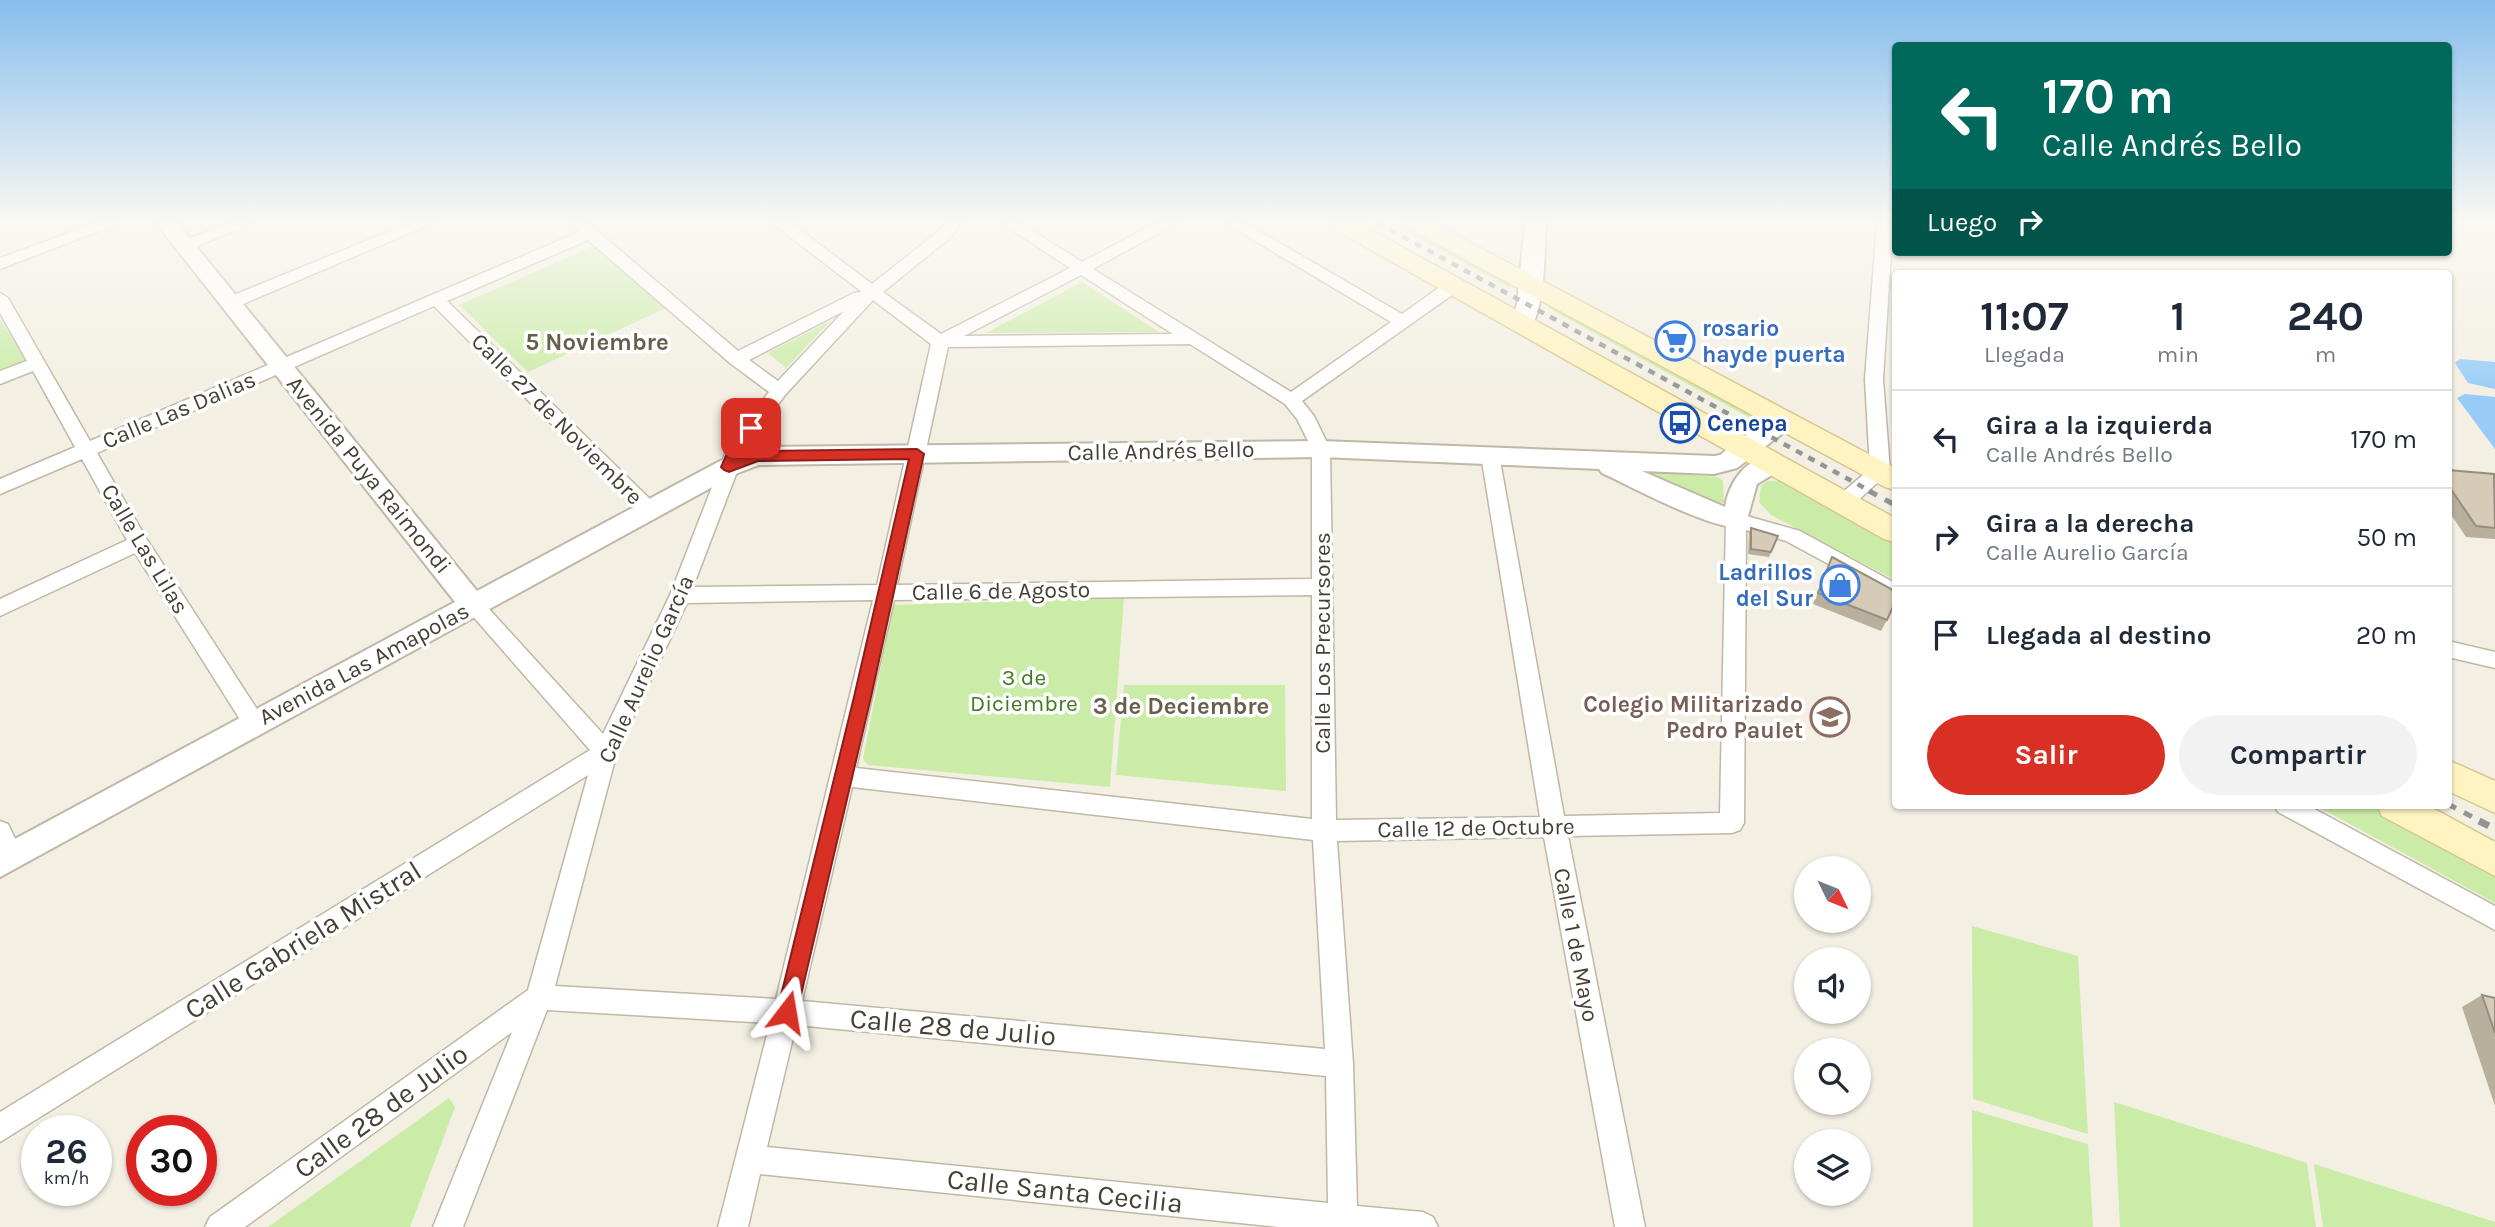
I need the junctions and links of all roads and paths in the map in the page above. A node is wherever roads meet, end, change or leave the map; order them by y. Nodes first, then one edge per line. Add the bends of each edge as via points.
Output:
1 (212, 280) edge
2 (285, 280) edge
3 (475, 280) edge
4 (645, 280) edge
5 (856, 280) edge
6 (887, 280) edge
7 (1062, 280) edge
8 (1099, 280) edge
9 (1333, 280) edge
10 (1443, 280) edge
11 (1521, 280) edge
12 (1530, 280) edge
13 (1530, 285) junction
14 (1453, 286) junction
15 (1887, 291) edge
16 (872, 292) junction
17 (0, 298) edge
18 (436, 299) junction
19 (230, 303) junction
20 (1404, 321) junction
21 (1522, 324) junction
22 (1193, 339) junction
23 (940, 342) junction
24 (736, 359) junction
25 (37, 363) junction
26 (281, 366) junction
27 (0, 378) edge
28 (1874, 379) junction
29 (1892, 382) edge
30 (779, 391) junction
31 (1291, 400) junction
32 (1783, 421) junction
33 (86, 449) junction
34 (1321, 449) junction
35 (1744, 449) junction
36 (917, 454) junction
37 (1490, 455) junction
38 (1595, 460) junction
39 (1775, 465) junction
40 (729, 467) junction
41 (1887, 476) edge
42 (0, 487) edge
43 (1844, 502) junction
44 (649, 510) junction
45 (1736, 520) junction
46 (1892, 529) edge
47 (139, 543) junction
48 (1322, 587) junction
49 (1892, 590) edge
50 (887, 592) junction
51 (680, 595) junction
52 (473, 605) junction
53 (0, 608) edge
54 (2452, 650) edge
55 (2495, 660) edge
56 (254, 723) junction
57 (606, 752) junction
58 (844, 776) junction
59 (2452, 776) edge
60 (2495, 798) edge
61 (2293, 809) edge
62 (2402, 809) edge
63 (1554, 827) junction
64 (1324, 831) junction
65 (4, 850) edge
66 (2495, 860) edge
67 (2495, 919) edge
68 (539, 997) junction
69 (787, 1012) junction
70 (1339, 1063) junction
71 (0, 1128) edge
72 (750, 1158) junction
73 (1283, 1220) edge
74 (1343, 1223) edge
75 (220, 1227) edge
76 (447, 1227) edge
77 (733, 1227) edge
78 (1423, 1227) edge
79 (1630, 1227) edge

1 - 19 street, Avenida Puya Raimondi
2 - 19 street
3 - 18 street, Calle Las Dalias
4 - 24 street
5 - 16 street
6 - 16 street, Calle Aurelio García
7 - 23 street
8 - 22 street, Calle Los Precursores
9 - 20 street
10 - 14 main road
11 - 13 main road
12 - 13 street
13 - 21 street
13 - 32 main road
14 - 20 street
14 - 21 main road
15 - 28 street
16 - 23 street
16 - 24 street
16 - 30 street, Calle Aurelio García
17 - 25 street, Calle Las Lilas
18 - 26 street, Calle Las Dalias
18 - 44 street, Calle 27 de Noviembre
19 - 26 street, Avenida Puya Raimondi
20 - 31 street
21 - 35 main road
22 - 23 street
22 - 31 street, Calle Los Precursores
23 - 36 street
24 - 30 street
25 - 27 street
25 - 33 street, Calle Las Lilas
26 - 33 street, Calle Las Dalias
26 - 52 street, Avenida Puya Raimondi
28 - 29 street
28 - 41 street
30 - 40 street, Calle Aurelio García via 737,446
31 - 34 street, Calle Los Precursores via 1305,416
32 - 35 street, Calle Andrés Bello
32 - 41 main road
33 - 42 street, Calle Las Dalias
33 - 47 street, Calle Las Lilas
34 - 36 street, Calle Andrés Bello
34 - 37 street, Calle Andrés Bello
34 - 48 street, Calle Los Precursores
35 - 38 street, Calle Andrés Bello via 1728,462 1714,465
35 - 39 main road
36 - 40 street, Calle Andrés Bello via 756,456
36 - 50 street
37 - 38 street, Calle Andrés Bello
37 - 63 street, Calle 1 de Mayo
38 - 45 street, Calle Andrés Bello
39 - 43 main road
39 - 45 street, Calle 12 de Octubre via 1755,469 1747,476
40 - 44 street, Avenida Las Amapolas
40 - 51 street, Calle Aurelio García
41 - 43 street
43 - 46 main road
44 - 52 street, Avenida Las Amapolas
45 - 49 street via 1793,536
45 - 63 street, Calle 12 de Octubre via 1732,823
47 - 53 street
47 - 56 street, Calle Las Lilas
48 - 50 street, Calle 6 de Agosto
48 - 64 street, Calle Los Precursores
50 - 51 street, Calle 6 de Agosto
50 - 58 street
51 - 57 street, Calle Aurelio García
52 - 56 street, Avenida Las Amapolas
52 - 57 street, Avenida Puya Raimondi
54 - 55 street
56 - 65 street, Avenida Las Amapolas
57 - 68 street, Calle Aurelio García
57 - 71 street, Calle Gabriela Mistral
58 - 64 street, Calle 12 de Octubre
58 - 69 street
59 - 60 main road
61 - 67 street
62 - 66 main road
63 - 64 street, Calle 12 de Octubre
63 - 79 street, Calle 1 de Mayo
64 - 70 street, Calle Los Precursores
68 - 69 street, Calle 28 de Julio
68 - 75 street, Calle 28 de Julio
68 - 76 street, Calle Aurelio García
69 - 70 street, Calle 28 de Julio
69 - 72 street
70 - 74 street, Calle Los Precursores
72 - 73 street, Calle Santa Cecilia
72 - 77 street
73 - 74 street, Calle Santa Cecilia
74 - 78 street, Calle Santa Cecilia

